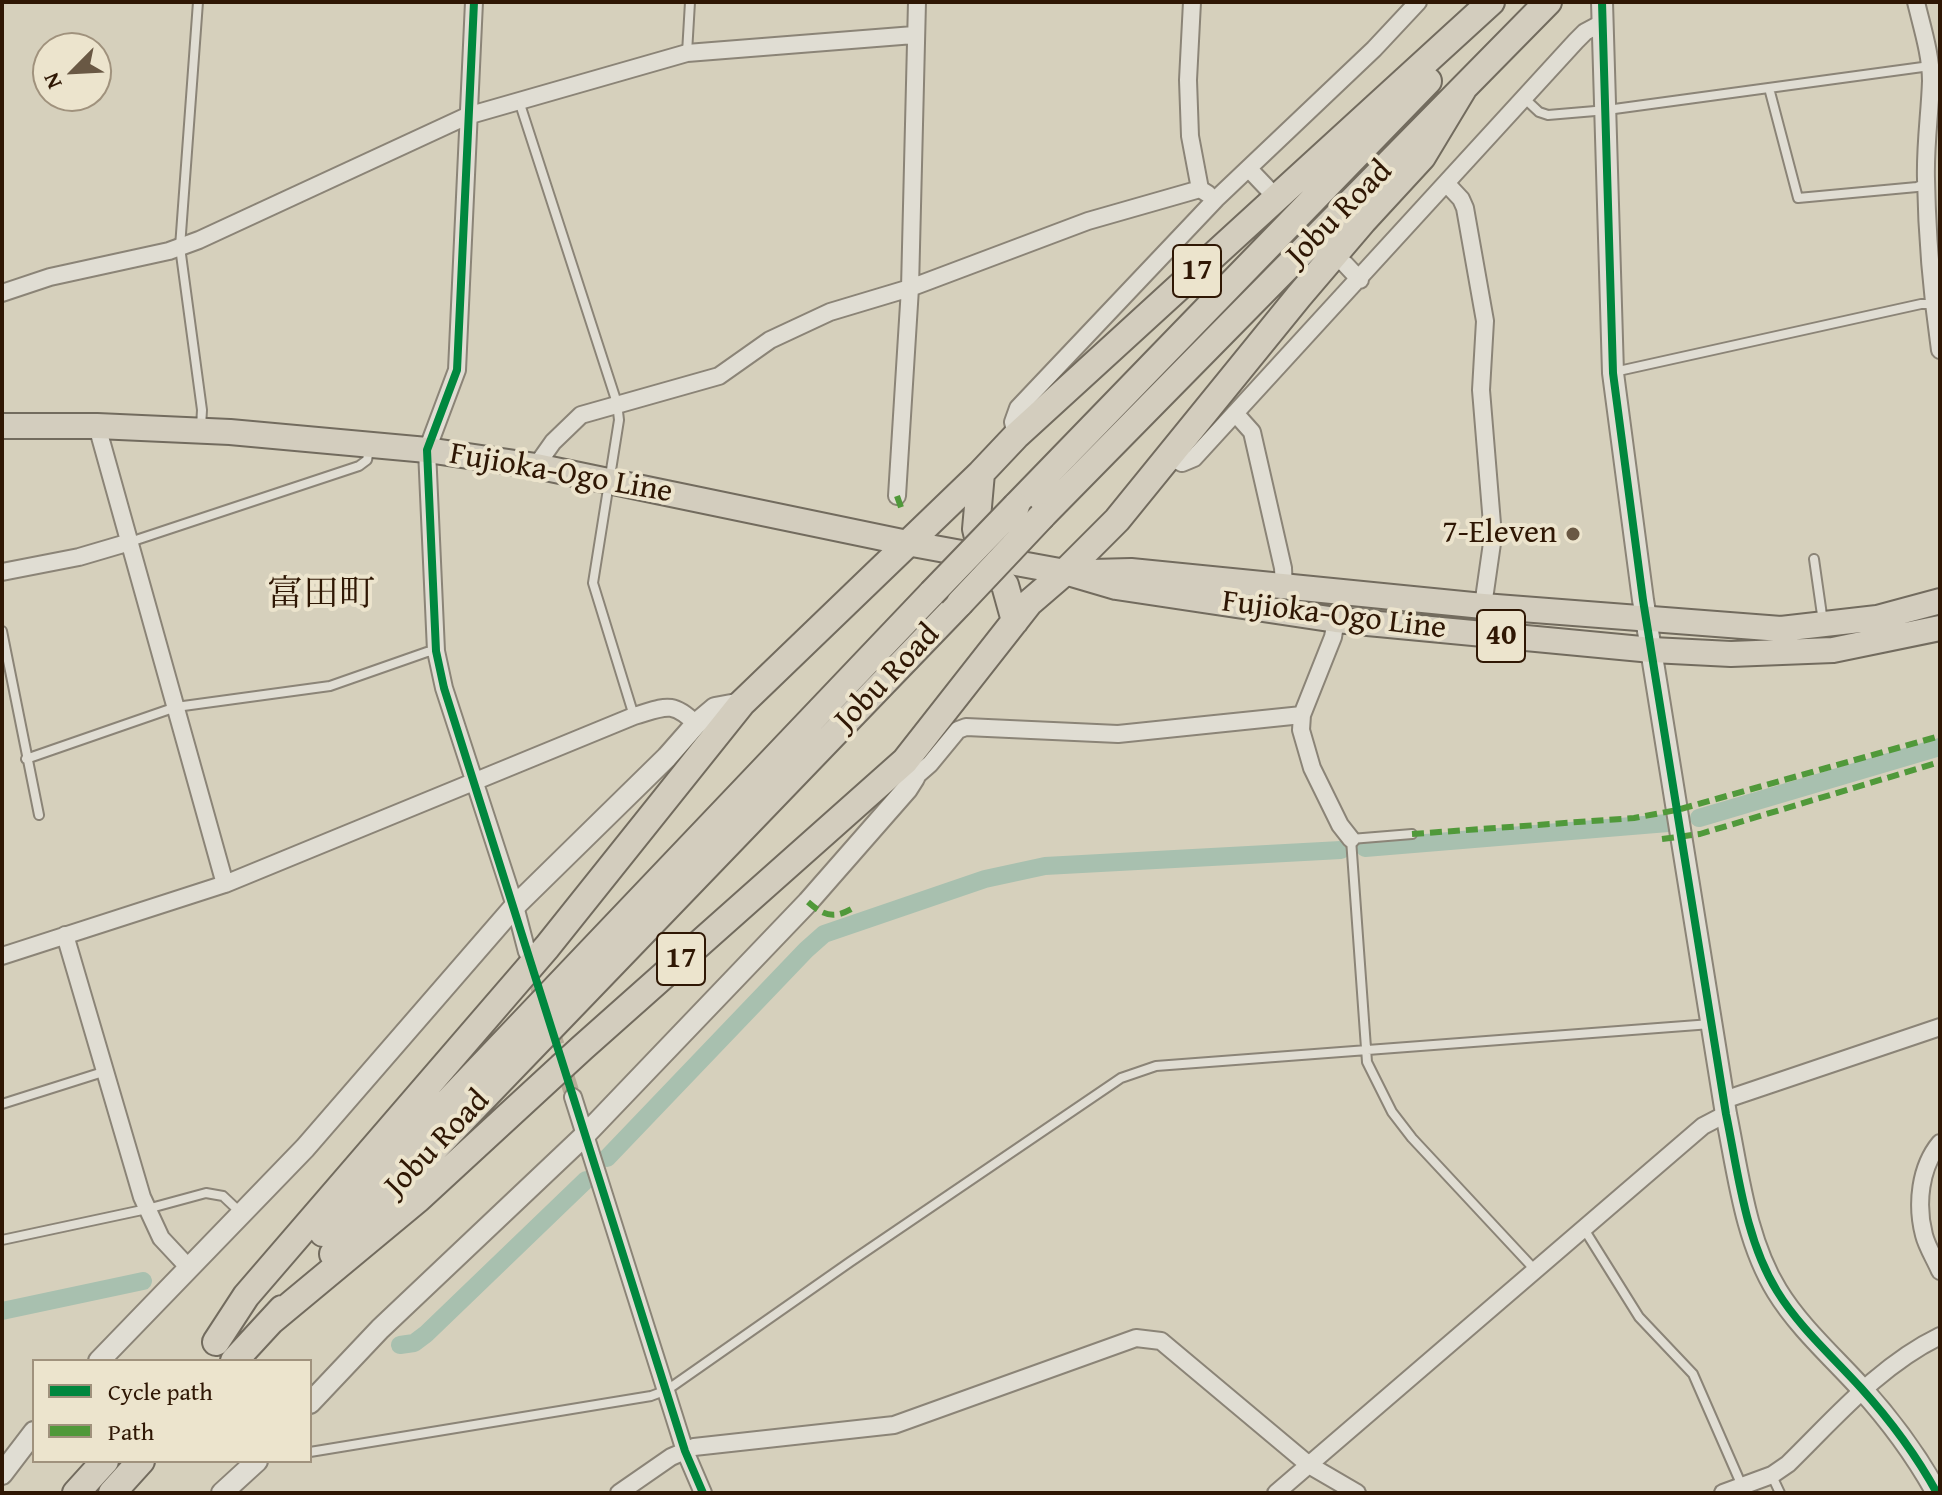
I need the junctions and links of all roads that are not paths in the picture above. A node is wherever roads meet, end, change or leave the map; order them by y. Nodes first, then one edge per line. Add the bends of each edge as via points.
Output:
1 (198, 2) edge
2 (474, 2) edge
3 (690, 2) edge
4 (917, 2) edge
5 (1192, 2) edge
6 (1418, 2) edge
7 (1491, 2) edge
8 (1499, 2) edge
9 (1548, 2) edge
10 (1602, 2) edge
11 (1916, 2) edge
12 (1602, 23) junction
13 (914, 35) junction
14 (687, 53) junction
15 (1930, 66) junction
16 (1769, 88) junction
17 (1463, 89) junction
18 (1524, 98) junction
19 (519, 101) junction
20 (1607, 110) junction
21 (467, 116) junction
22 (1249, 169) junction
23 (1933, 182) edge
24 (1446, 183) junction
25 (1200, 189) junction
26 (1269, 190) dead end
27 (1216, 199) junction
28 (180, 247) junction
29 (1345, 264) dead end
30 (1360, 280) junction
31 (910, 288) junction
32 (2, 293) edge
33 (1933, 304) junction
34 (1940, 350) edge
35 (1613, 373) junction
36 (617, 403) junction
37 (1235, 413) junction
38 (2, 426) edge
39 (97, 426) junction
40 (201, 431) junction
41 (1016, 436) junction
42 (370, 445) junction
43 (427, 450) junction
44 (1168, 456) junction
45 (536, 466) junction
46 (981, 473) junction
47 (610, 480) junction
48 (897, 496) dead end
49 (130, 542) junction
50 (907, 543) junction
51 (983, 558) junction
52 (1814, 559) dead end
53 (2, 572) edge
54 (1065, 572) junction
55 (1284, 588) junction
56 (1940, 601) edge
57 (1483, 606) junction
58 (1336, 620) junction
59 (1647, 620) junction
60 (1015, 621) junction
61 (1824, 626) junction
62 (1940, 628) edge
63 (2, 631) edge
64 (1652, 650) junction
65 (436, 651) junction
66 (742, 703) junction
67 (176, 707) junction
68 (1302, 715) junction
69 (634, 716) junction
70 (696, 724) junction
71 (26, 759) junction
72 (910, 769) junction
73 (474, 782) junction
74 (39, 815) dead end
75 (1412, 834) dead end
76 (1351, 839) junction
77 (225, 884) junction
78 (515, 906) junction
79 (65, 935) junction
80 (527, 952) tunnel mouth
81 (2, 956) edge
82 (1712, 1024) junction
83 (1940, 1027) edge
84 (1366, 1049) junction
85 (103, 1072) junction
86 (573, 1097) tunnel mouth
87 (2, 1104) edge
88 (1725, 1107) junction
89 (584, 1136) junction
90 (1940, 1143) edge
91 (147, 1209) junction
92 (241, 1213) junction
93 (1584, 1229) junction
94 (2, 1240) edge
95 (189, 1268) junction
96 (1537, 1271) junction
97 (1940, 1271) edge
98 (271, 1321) junction
99 (1940, 1336) edge
100 (216, 1355) edge
101 (101, 1359) edge
102 (667, 1390) junction
103 (1863, 1391) junction
104 (312, 1401) edge
105 (32, 1435) edge
106 (685, 1451) junction
107 (312, 1452) edge
108 (103, 1463) edge
109 (139, 1463) edge
110 (255, 1463) edge
111 (1309, 1465) junction
112 (2, 1474) edge
113 (1772, 1475) junction
114 (1742, 1486) junction
115 (76, 1493) edge
116 (112, 1493) edge
117 (222, 1493) edge
118 (619, 1493) edge
119 (703, 1493) edge
120 (1276, 1493) edge
121 (1357, 1493) edge
122 (1723, 1493) edge
123 (1780, 1493) edge
124 (1937, 1493) edge

1 - 28 lane
2 - 21 street
3 - 14 lane
4 - 13 street
5 - 25 street via 1188,80
6 - 22 street
7 - 41 highway, 17
8 - 100 highway, Jobu Road / 17, bridge via 394,1160
9 - 17 highway, Jobu Road / 17
10 - 12 street
11 - 15 street
12 - 18 street via 1585,32
12 - 20 street
13 - 14 street
13 - 31 street
14 - 19 street
15 - 16 lane
15 - 23 street via 1925,138
16 - 20 lane
16 - 23 lane via 1798,198
17 - 44 highway, 17 via 1422,157
17 - 98 highway, Jobu Road / 17, bridge via 1042,516
18 - 20 lane via 1548,115
18 - 24 street
19 - 21 street
19 - 36 lane
20 - 35 street
21 - 28 street
21 - 43 street via 457,370
22 - 26 street
22 - 27 street
23 - 33 street
24 - 30 street
24 - 57 street via 1465,208 1485,321 1481,390 1493,536
25 - 27 street
25 - 31 street via 1088,221
27 - 41 street via 1018,408
28 - 32 street
28 - 40 lane
29 - 30 street
30 - 37 street
31 - 36 street via 830,312 770,340 719,376
31 - 48 street
33 - 34 street
33 - 35 lane
35 - 59 street
36 - 45 street via 581,415
36 - 47 lane
37 - 44 street via 1194,458 1182,463
37 - 55 street via 1252,432
38 - 39 main road, Fujioka-Ogo Line / 40
39 - 40 main road, Fujioka-Ogo Line / 40
39 - 49 street
40 - 42 main road, Fujioka-Ogo Line / 40
41 - 46 highway, 17
42 - 43 main road, Fujioka-Ogo Line / 40
42 - 49 lane via 367,460 359,466
43 - 45 main road, Fujioka-Ogo Line / 40
43 - 65 street
44 - 54 highway, 17 via 1117,520
45 - 47 main road, Fujioka-Ogo Line / 40
46 - 50 highway, 17
46 - 51 highway via 975,520
47 - 50 main road, Fujioka-Ogo Line / 40
47 - 69 lane via 593,583
49 - 53 street
49 - 67 street
50 - 51 main road, Fujioka-Ogo Line / 40
50 - 66 highway, 17
51 - 54 main road, Fujioka-Ogo Line / 40
51 - 60 highway via 1005,585
52 - 61 lane
54 - 55 main road, Fujioka-Ogo Line / 40 via 1131,571
54 - 58 main road, Fujioka-Ogo Line / 40 via 1116,587
54 - 60 highway, 17
55 - 57 main road, 40
56 - 61 main road, 40
57 - 59 main road, 40
58 - 64 main road, Fujioka-Ogo Line / 40
58 - 68 street
59 - 61 main road, 40 via 1781,629
59 - 64 street
60 - 72 highway, 17
62 - 64 main road, Fujioka-Ogo Line / 40 via 1833,650
63 - 71 lane
64 - 82 street
65 - 67 lane via 330,686
65 - 73 street
66 - 70 street via 715,708
66 - 100 highway, 17 via 547,947 246,1296
67 - 71 lane
67 - 77 street
68 - 72 street via 1118,734 966,727 930,764
68 - 76 street via 1306,753
69 - 70 street via 674,706
69 - 73 street
70 - 78 street
71 - 74 lane
72 - 89 street via 907,789 808,902
72 - 98 highway, 17 via 582,1048 408,1208
73 - 77 street
73 - 78 street
75 - 76 lane
76 - 84 lane
77 - 79 street
78 - 80 street
78 - 92 street via 348,1101
79 - 81 street
79 - 85 street
82 - 84 lane
82 - 88 street
83 - 88 street
84 - 96 lane via 1367,1062 1392,1112 1412,1138
84 - 102 lane via 1156,1066 1121,1078
85 - 87 lane
85 - 91 street
86 - 89 street
88 - 93 street
88 - 103 street via 1749,1221 1766,1270 1796,1317
89 - 102 street
89 - 104 street via 380,1329
90 - 97 street via 1925,1167 1921,1193 1924,1236
91 - 92 lane via 206,1193 223,1196
91 - 94 lane
91 - 95 street via 161,1238
92 - 95 street
93 - 96 street
93 - 114 lane via 1639,1317 1693,1374
95 - 101 street
96 - 111 street
98 - 100 highway, Jobu Road / 17
99 - 103 street
102 - 106 street
102 - 107 lane
103 - 113 street
103 - 124 street
105 - 112 street
106 - 111 street via 710,1443 894,1425 1136,1338 1161,1341
106 - 118 street
106 - 119 street
108 - 115 highway
109 - 116 highway
110 - 117 street
111 - 120 street
111 - 121 street
113 - 114 street
113 - 123 lane
114 - 122 street

